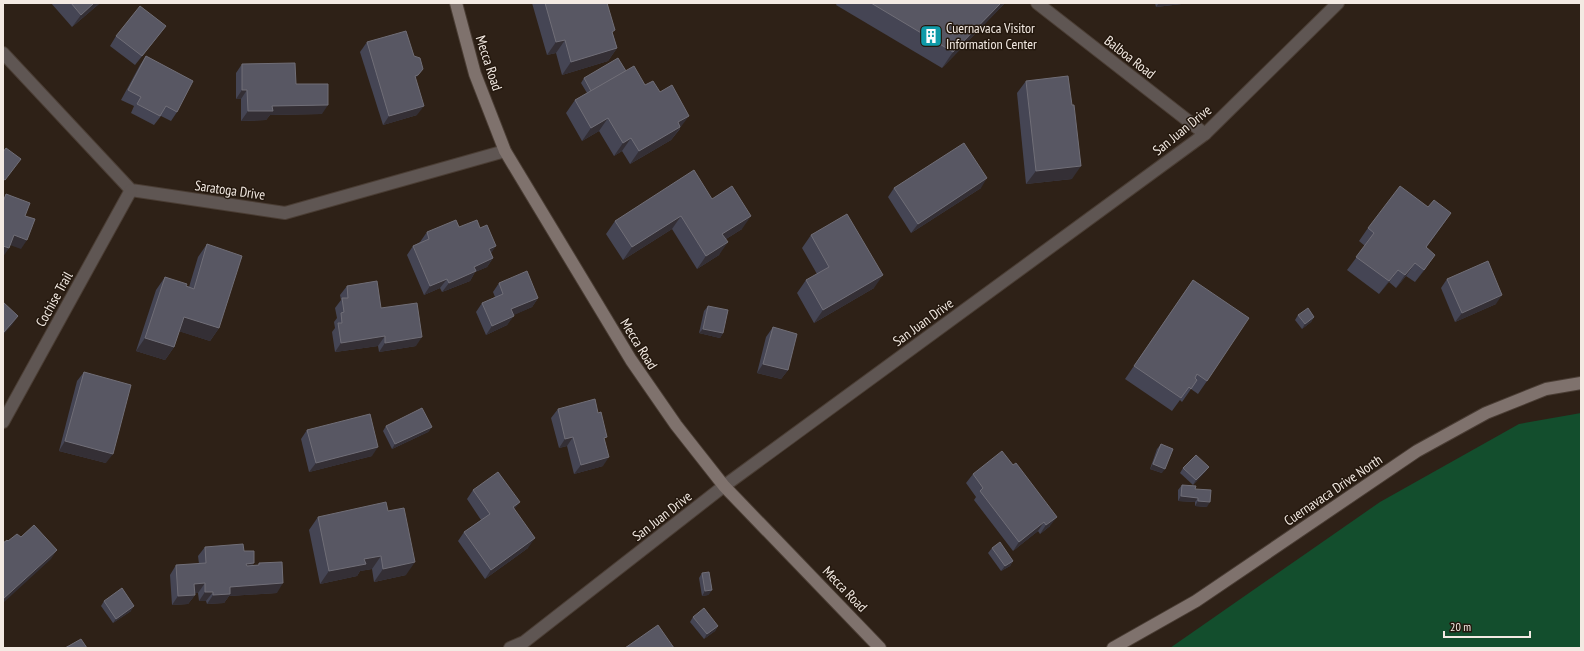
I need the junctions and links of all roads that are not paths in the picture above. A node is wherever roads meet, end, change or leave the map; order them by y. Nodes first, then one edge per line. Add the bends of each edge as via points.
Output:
1 (456, 3) edge
2 (1037, 3) edge
3 (1338, 3) edge
4 (3, 54) edge
5 (1205, 134) junction
6 (505, 151) junction
7 (131, 190) junction
8 (1581, 383) edge
9 (3, 422) edge
10 (724, 486) junction
11 (510, 648) edge
12 (880, 648) edge
13 (1113, 648) edge

1 - 6 street, Mecca Road via 475,74
2 - 5 street, Balboa Road
3 - 5 street, San Juan Drive
4 - 7 street
5 - 10 street, San Juan Drive
6 - 7 street, Saratoga Drive via 285,213
6 - 10 street, Mecca Road via 631,360 676,425
7 - 9 street, Cochise Trail
8 - 13 street, Cuernavaca Drive North via 1546,389 1486,413 1417,451 1196,601
10 - 11 street, San Juan Drive via 524,642
10 - 12 street, Mecca Road

